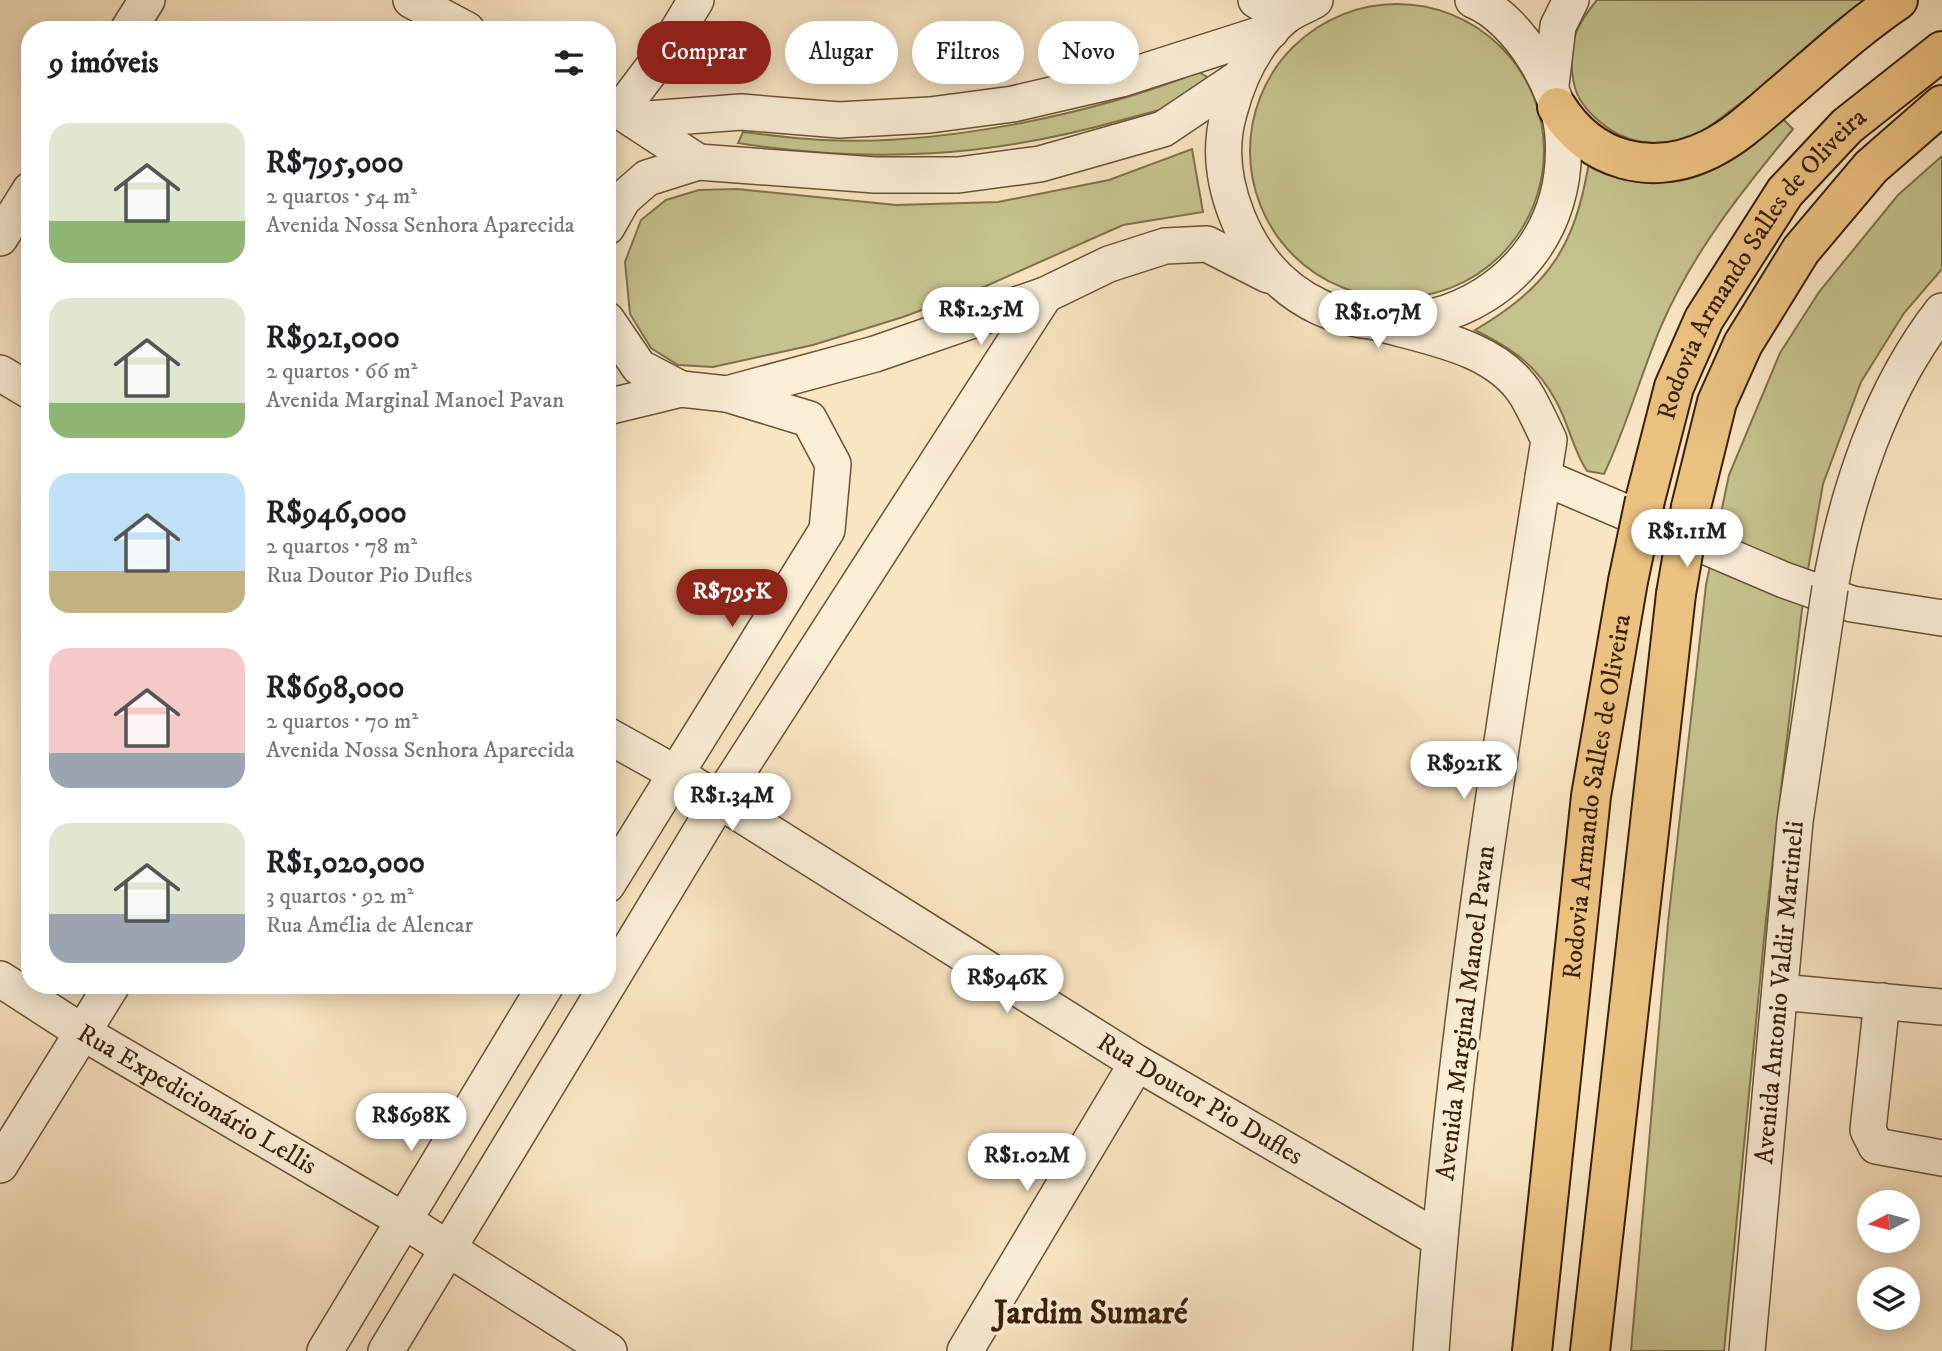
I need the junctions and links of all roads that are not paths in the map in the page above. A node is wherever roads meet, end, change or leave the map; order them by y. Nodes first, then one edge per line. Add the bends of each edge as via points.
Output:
1 (146, 0) edge
2 (411, 0) edge
3 (696, 0) edge
4 (1315, 0) edge
5 (1474, 0) edge
6 (1571, 0) edge
7 (1898, 0) edge
8 (1270, 16) edge
9 (133, 21) edge
10 (450, 21) edge
11 (1942, 51) edge
12 (1239, 78) junction
13 (1554, 96) junction
14 (1942, 105) edge
15 (620, 111) edge
16 (698, 162) junction
17 (21, 204) edge
18 (616, 211) edge
19 (0, 238) edge
20 (1284, 283) junction
21 (1045, 295) junction
22 (1942, 311) edge
23 (1375, 322) junction
24 (616, 334) edge
25 (0, 373) edge
26 (21, 386) edge
27 (681, 389) junction
28 (727, 394) junction
29 (616, 405) edge
30 (1543, 477) junction
31 (1942, 618) edge
32 (616, 740) edge
33 (675, 773) junction
34 (719, 801) junction
35 (616, 869) edge
36 (616, 972) edge
37 (0, 979) edge
38 (1780, 992) junction
39 (21, 993) edge
40 (23, 994) edge
41 (106, 994) edge
42 (541, 994) edge
43 (603, 994) edge
44 (1882, 1001) junction
45 (1942, 1007) edge
46 (82, 1032) junction
47 (1137, 1063) junction
48 (1557, 1112) junction
49 (1942, 1158) edge
50 (0, 1165) edge
51 (403, 1220) junction
52 (1439, 1239) junction
53 (449, 1249) junction
54 (325, 1351) edge
55 (386, 1351) edge
56 (609, 1351) edge
57 (965, 1351) edge
58 (1431, 1351) edge
59 (1524, 1351) edge
60 (1532, 1351) edge
61 (1593, 1351) edge
62 (1747, 1351) edge

1 - 9 street
2 - 10 street
3 - 15 street via 666,51
4 - 8 street
5 - 13 street via 1522,38
6 - 13 street via 1558,26
7 - 13 highway via 1739,132 1686,158 1636,163 1612,156 1574,132
8 - 12 street
8 - 15 street via 1121,79 1013,104 839,120 741,112
11 - 48 highway, Rodovia Armando Salles de Oliveira, bridge via 1847,126 1785,192 1704,319 1674,387 1628,581 1591,796
12 - 16 street via 1164,129 1040,164 958,175 875,175
12 - 20 street via 1223,132 1226,188 1247,240
13 - 23 street via 1563,134 1561,185 1544,233 1514,273 1474,304 1426,321
14 - 61 highway, Rodovia Armando Salles de Oliveira, bridge via 1871,167 1794,262 1743,344 1717,402 1676,594
15 - 16 street
16 - 18 street via 647,178
17 - 19 street
20 - 21 street via 1207,244 1197,244 1165,246 1109,264
20 - 23 street via 1326,310
21 - 28 street via 875,354
21 - 34 street
22 - 38 street, Avenida Antonio Valdir Martineli, bridge via 1892,389 1857,476 1830,588 1795,821
23 - 30 street, Avenida Marginal Manoel Pavan via 1460,346 1499,364 1526,394 1549,440
24 - 27 street via 639,368
25 - 26 street
27 - 28 street
27 - 29 street
28 - 33 street via 809,419 833,464 827,530
30 - 31 street via 1784,580 1853,604
30 - 52 street, Avenida Marginal Manoel Pavan via 1496,772
32 - 33 street, Rua Doutor Pio Dufles
33 - 34 street, Rua Doutor Pio Dufles
33 - 35 street
34 - 36 street
34 - 47 street, Rua Doutor Pio Dufles
37 - 39 street, Rua Expedicionário Lellis
38 - 44 street
38 - 62 street, Avenida Antonio Valdir Martineli
40 - 46 street, Rua Expedicionário Lellis
41 - 46 street
42 - 51 street
43 - 53 street
44 - 45 street
44 - 49 street via 1868,1130 1875,1146
46 - 50 street
46 - 51 street, Rua Expedicionário Lellis
47 - 52 street, Rua Doutor Pio Dufles
47 - 57 street
48 - 59 highway
48 - 60 highway, Rodovia Armando Salles de Oliveira
51 - 53 street, Rua Expedicionário Lellis
51 - 54 street
52 - 58 street, Avenida Marginal Manoel Pavan
53 - 55 street
53 - 56 street, Rua Expedicionário Lellis

